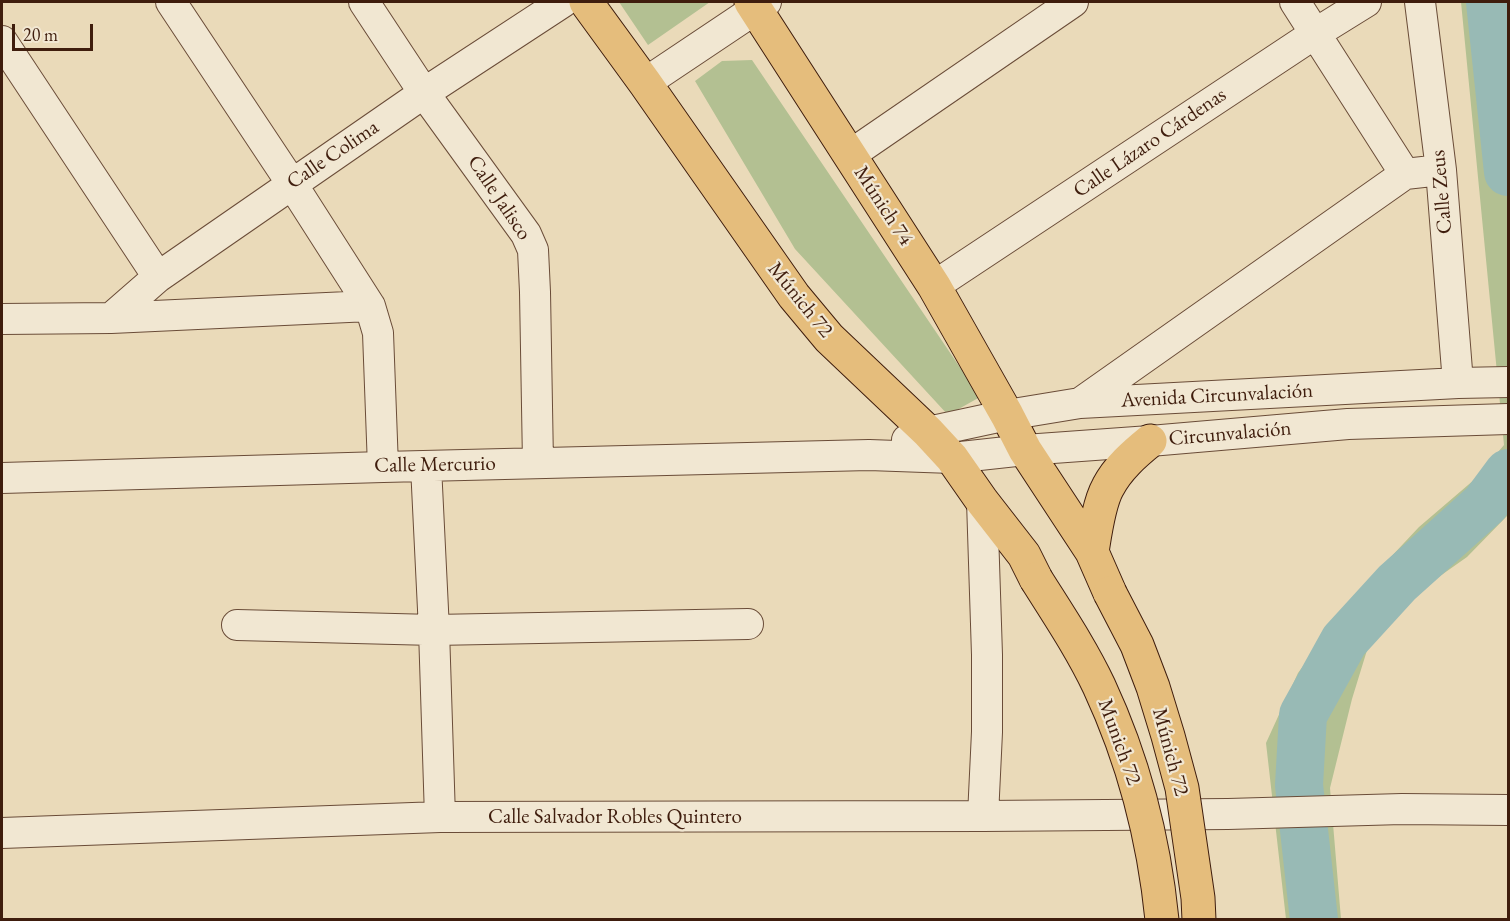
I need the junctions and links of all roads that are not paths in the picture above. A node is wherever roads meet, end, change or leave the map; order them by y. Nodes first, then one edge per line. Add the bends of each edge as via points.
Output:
1 (171, 2) edge
2 (364, 2) edge
3 (563, 2) edge
4 (586, 2) edge
5 (1073, 2) edge
6 (1296, 2) edge
7 (1366, 2) edge
8 (1419, 2) edge
9 (757, 4) edge
10 (1316, 33) junction
11 (2, 41) edge
12 (645, 82) junction
13 (424, 93) junction
14 (850, 155) junction
15 (1441, 170) junction
16 (1405, 174) junction
17 (291, 184) junction
18 (158, 277) junction
19 (934, 286) junction
20 (370, 306) junction
21 (111, 318) junction
22 (2, 320) edge
23 (1482, 383) edge
24 (1080, 403) junction
25 (1007, 415) junction
26 (1495, 419) edge
27 (928, 432) junction
28 (1150, 441) junction
29 (1025, 450) junction
30 (869, 455) junction
31 (952, 458) junction
32 (538, 463) junction
33 (426, 466) junction
34 (384, 467) junction
35 (2, 478) edge
36 (982, 501) junction
37 (1092, 552) junction
38 (1036, 579) joint
39 (748, 624) dead end
40 (237, 625) dead end
41 (434, 630) junction
42 (1509, 810) edge
43 (982, 816) junction
44 (440, 817) junction
45 (2, 833) edge
46 (1162, 920) edge
47 (1199, 920) edge

1 - 17 street
2 - 13 street, Calle Jalisco
3 - 13 street, Calle Colima
4 - 12 main road, Múnich 72
5 - 14 street
6 - 10 street
7 - 10 street, Calle Lázaro Cárdenas
8 - 15 street, Calle Zeus
9 - 12 street
9 - 14 main road, Múnich 74
10 - 16 street
10 - 19 street, Calle Lázaro Cárdenas
11 - 18 street
12 - 27 main road, Múnich 72 via 794,296 829,338
13 - 17 street, Calle Colima
13 - 32 street, Calle Jalisco via 526,234 532,250
14 - 19 main road, Múnich 74
15 - 16 street
15 - 23 street, Calle Zeus
16 - 24 street
17 - 18 street, Calle Colima
17 - 20 street
18 - 21 street, Calle Colima
19 - 25 main road, Múnich 74
20 - 21 street
20 - 34 street via 378,333
21 - 22 street
23 - 24 street, Avenida Circunvalación
24 - 25 street, Avenida Circunvalación
25 - 27 street, Avenida Circunvalación
25 - 29 main road, Múnich 74
26 - 28 street, Circunvalación via 1348,424
27 - 30 street, Calle Mercurio
27 - 31 main road, Múnich 72
28 - 29 street, Circunvalación
28 - 37 main road via 1127,460 1107,488
29 - 31 street, Circunvalación
29 - 37 main road
30 - 31 street, Calle Mercurio
30 - 32 street, Calle Mercurio
31 - 36 main road, Múnich 72
32 - 33 street, Calle Mercurio
33 - 34 street, Calle Mercurio
33 - 41 street
34 - 35 street, Calle Mercurio
36 - 38 main road, Múnich 72 via 1024,555
36 - 43 street via 987,655
37 - 47 main road, Múnich 72, bridge via 1137,645 1168,736 1182,788
38 - 46 main road, Munich 72, bridge via 1082,654 1119,732 1152,848
39 - 41 street
40 - 41 street
41 - 44 street
42 - 43 street, Calle Salvador Robles Quintero
43 - 44 street, Calle Salvador Robles Quintero
44 - 45 street, Calle Salvador Robles Quintero

